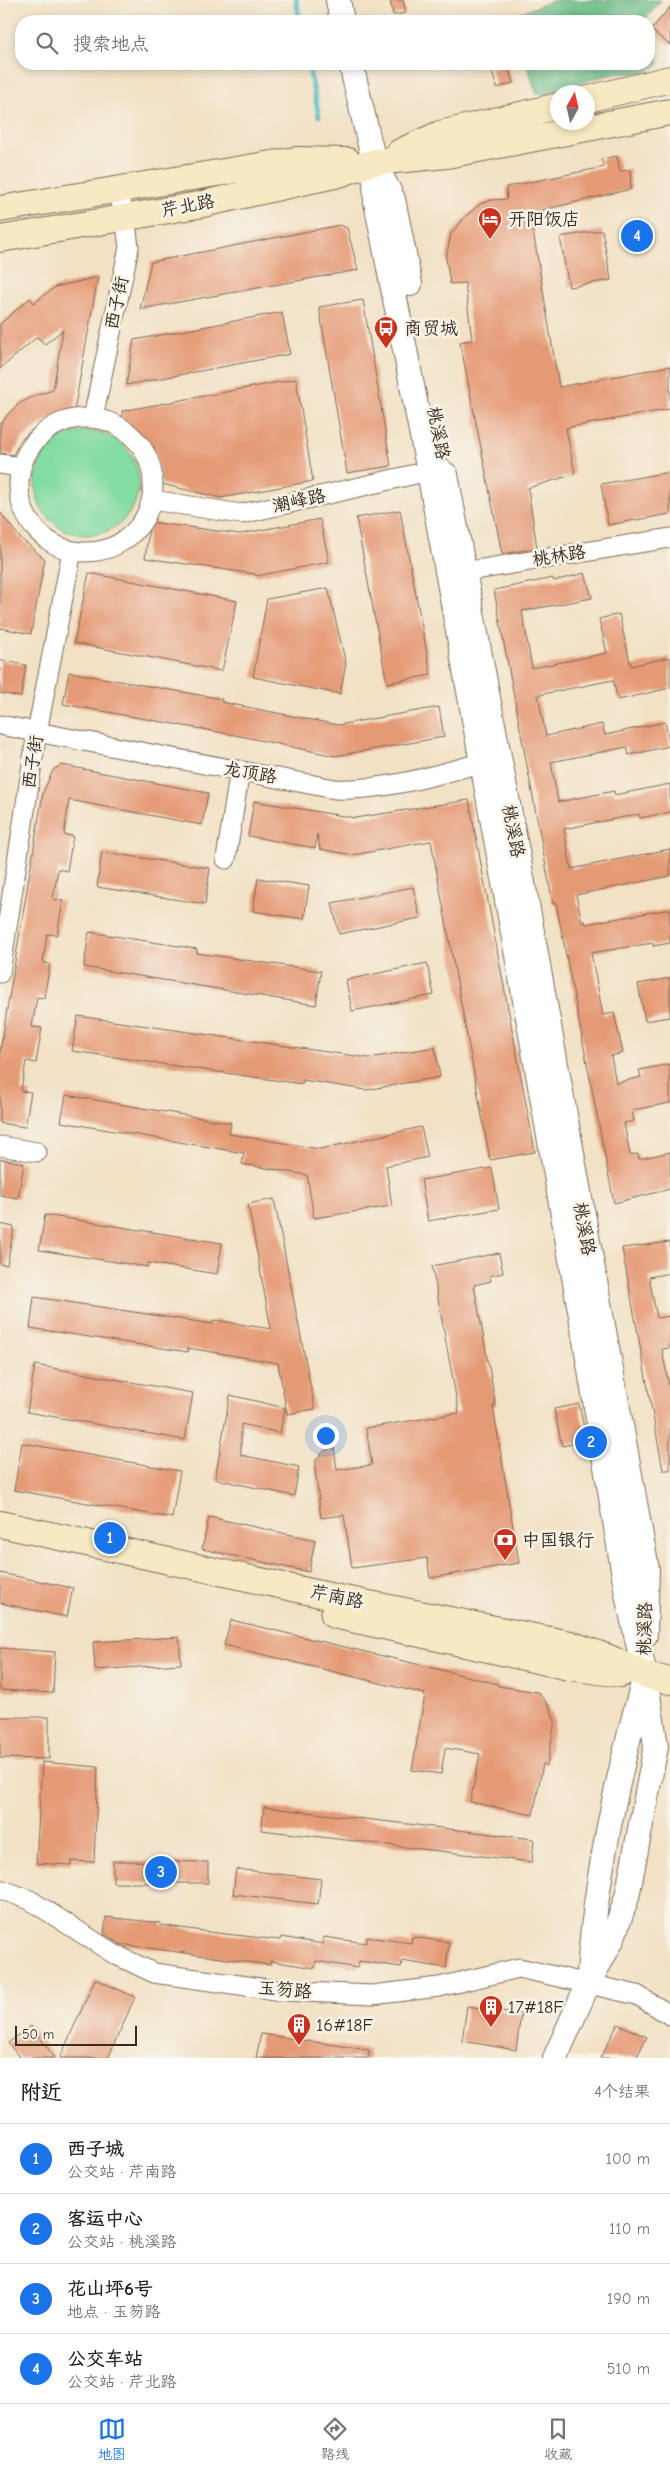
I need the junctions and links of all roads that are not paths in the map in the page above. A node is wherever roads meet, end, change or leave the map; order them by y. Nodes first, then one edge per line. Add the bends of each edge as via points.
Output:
1 (338, 0) edge
2 (341, 15) edge
3 (353, 70) edge
4 (670, 79) edge
5 (595, 97) edge
6 (550, 108) edge
7 (670, 112) edge
8 (374, 162) junction
9 (117, 188) junction
10 (0, 209) edge
11 (125, 217) junction
12 (0, 239) edge
13 (92, 418) junction
14 (0, 464) edge
15 (20, 467) junction
16 (437, 470) junction
17 (152, 500) junction
18 (670, 538) edge
19 (72, 551) junction
20 (456, 573) junction
21 (0, 725) edge
22 (37, 732) junction
23 (490, 760) junction
24 (240, 770) junction
25 (226, 859) dead end
26 (0, 973) edge
27 (0, 1146) edge
28 (38, 1152) dead end
29 (0, 1524) edge
30 (0, 1541) edge
31 (645, 1676) junction
32 (670, 1681) edge
33 (0, 1889) edge
34 (588, 1984) junction
35 (670, 2015) edge
36 (555, 2058) edge

1 - 2 street
3 - 8 street, 桃溪路
4 - 5 main road
6 - 8 main road, 芹北路 via 440,134
7 - 8 main road, 芹北路 via 447,155
8 - 9 main road, 芹北路 via 296,160
8 - 11 main road, 芹北路 via 339,174 198,205
8 - 16 street, 桃溪路 via 376,202
9 - 10 main road, 芹北路
9 - 11 street, 西子街
11 - 12 main road, 芹北路
11 - 13 street, 西子街 via 129,247
13 - 15 street via 74,418 56,424 34,442
13 - 17 street via 114,424 133,437 147,455 153,477
14 - 15 street
15 - 19 street via 18,489 23,510 34,529 51,543
16 - 17 street, 潮峰路 via 241,514
16 - 20 street, 桃溪路
17 - 19 street via 144,519 131,535 119,543 93,552
18 - 20 street, 桃林路
19 - 22 street, 西子街
20 - 23 street, 桃溪路
21 - 22 street, 龙顶路
22 - 24 street, 龙顶路
22 - 26 street, 西子街
23 - 24 street, 龙顶路 via 390,785 356,790 335,789
23 - 31 street, 桃溪路 via 627,1594
24 - 25 street
27 - 28 street
29 - 31 main road, 芹南路 via 334,1597 570,1644
30 - 31 main road via 569,1667
31 - 32 main road, 芹南路
31 - 34 street, 桃溪路 via 656,1746 627,1897 612,1940
33 - 34 street, 玉笏路 via 30,1900 114,1954 154,1973 282,1991 372,1995 439,1987 518,1968
34 - 35 street, 玉笏路 via 637,1995
34 - 36 street, 桃溪路

